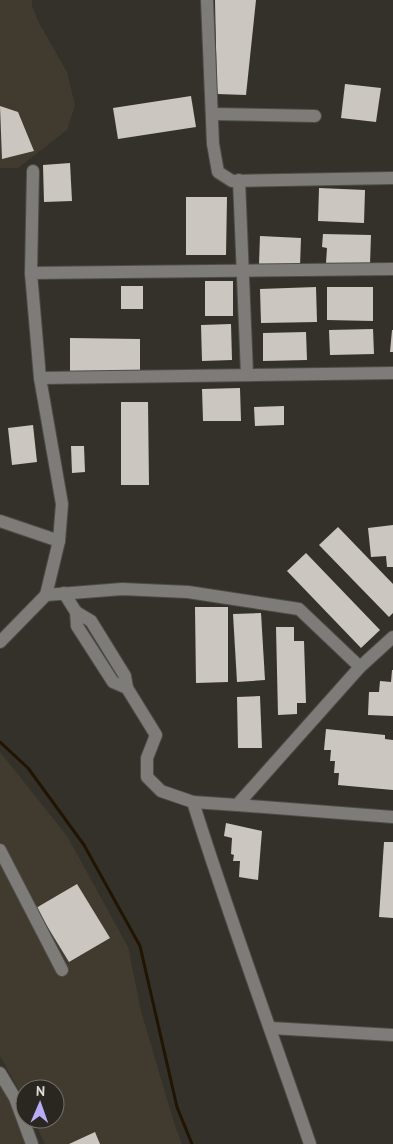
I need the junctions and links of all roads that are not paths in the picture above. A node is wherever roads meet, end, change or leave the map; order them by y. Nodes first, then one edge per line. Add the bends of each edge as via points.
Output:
1 (207, 0) edge
2 (212, 114) junction
3 (315, 116) dead end
4 (33, 171) dead end
5 (393, 178) edge
6 (239, 180) junction
7 (393, 269) edge
8 (243, 270) junction
9 (31, 273) junction
10 (393, 373) edge
11 (247, 374) junction
12 (40, 378) junction
13 (0, 521) edge
14 (59, 541) junction
15 (64, 593) junction
16 (46, 595) junction
17 (393, 638) edge
18 (0, 642) edge
19 (360, 667) junction
20 (193, 802) junction
21 (237, 804) junction
22 (393, 817) edge
23 (0, 850) edge
24 (62, 970) dead end
25 (271, 1028) junction
26 (393, 1035) edge
27 (0, 1072) edge
28 (32, 1144) edge
29 (310, 1144) edge

1 - 2 street
2 - 3 street
2 - 6 street via 218,172 232,181
4 - 9 street
5 - 6 street
6 - 8 street
7 - 8 street
8 - 9 street
8 - 11 street
9 - 12 street
10 - 11 street
11 - 12 street
12 - 14 street via 62,504
13 - 14 street
14 - 16 street
15 - 16 street
15 - 19 street via 122,589 188,592 300,609
15 - 20 street via 76,612 77,626 113,682 127,688 156,735 146,758 147,776 161,791
16 - 18 street
17 - 19 street
19 - 21 street
20 - 21 street
20 - 25 street via 216,878
21 - 22 street
23 - 24 street
25 - 26 street
25 - 29 street
27 - 28 street via 15,1098

